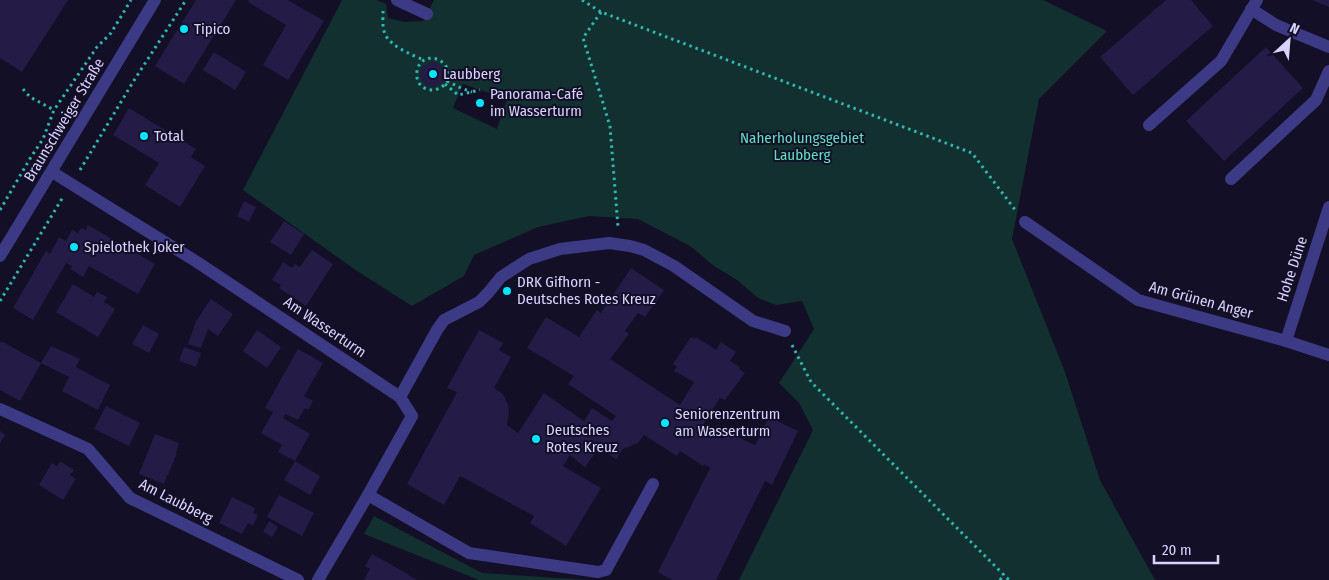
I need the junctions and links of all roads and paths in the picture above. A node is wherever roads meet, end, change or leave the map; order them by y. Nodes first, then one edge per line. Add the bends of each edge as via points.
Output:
1 (131, 0) edge
2 (155, 0) edge
3 (186, 0) edge
4 (397, 0) edge
5 (582, 0) edge
6 (1254, 5) edge
7 (383, 9) dead end
8 (601, 12) junction
9 (426, 14) dead end
10 (1329, 47) edge
11 (424, 60) junction
12 (1329, 70) edge
13 (449, 75) dead end
14 (447, 82) junction
15 (23, 89) dead end
16 (480, 90) dead end
17 (472, 92) junction
18 (54, 110) junction
19 (1149, 126) dead end
20 (52, 172) junction
21 (1231, 179) dead end
22 (71, 184) junction
23 (1329, 207) edge
24 (0, 210) edge
25 (1025, 222) joint
26 (618, 244) junction
27 (0, 256) edge
28 (0, 301) edge
29 (785, 331) joint
30 (1286, 340) junction
31 (1329, 355) edge
32 (400, 397) junction
33 (0, 409) edge
34 (653, 484) dead end
35 (368, 495) junction
36 (1004, 574) junction
37 (298, 580) edge
38 (318, 580) edge
39 (1000, 580) edge
40 (1009, 580) edge

1 - 18 path via 111,33 97,47
2 - 20 street, Braunschweiger Straße
3 - 22 path
4 - 9 street
5 - 8 path
6 - 10 street via 1276,25
6 - 19 street via 1221,61
7 - 11 path via 385,36
8 - 25 path via 972,153
8 - 26 path via 583,38 610,126
11 - 13 path via 438,59
11 - 14 path via 416,72 419,84 435,90
12 - 21 street via 1316,100
14 - 17 path
14 - 17 path via 458,95
15 - 18 path via 30,97
16 - 17 path
18 - 24 path via 43,140
20 - 22 street, Am Wasserturm
20 - 27 street, Braunschweiger Straße
22 - 28 path
22 - 32 street, Am Wasserturm via 197,262
23 - 30 street, Hohe Düne
25 - 30 street, Am Grünen Anger via 1138,300
26 - 29 street via 644,250 674,266 753,321
26 - 32 street via 560,250 529,259 502,277 478,302 444,320
29 - 36 path via 811,382
30 - 31 street, Am Grünen Anger
32 - 35 street, Am Wasserturm via 412,416
33 - 37 street, Am Laubberg via 88,449 130,498
34 - 35 street via 606,570 598,572 469,553
35 - 38 street, Am Wasserturm
36 - 39 path
36 - 40 path

